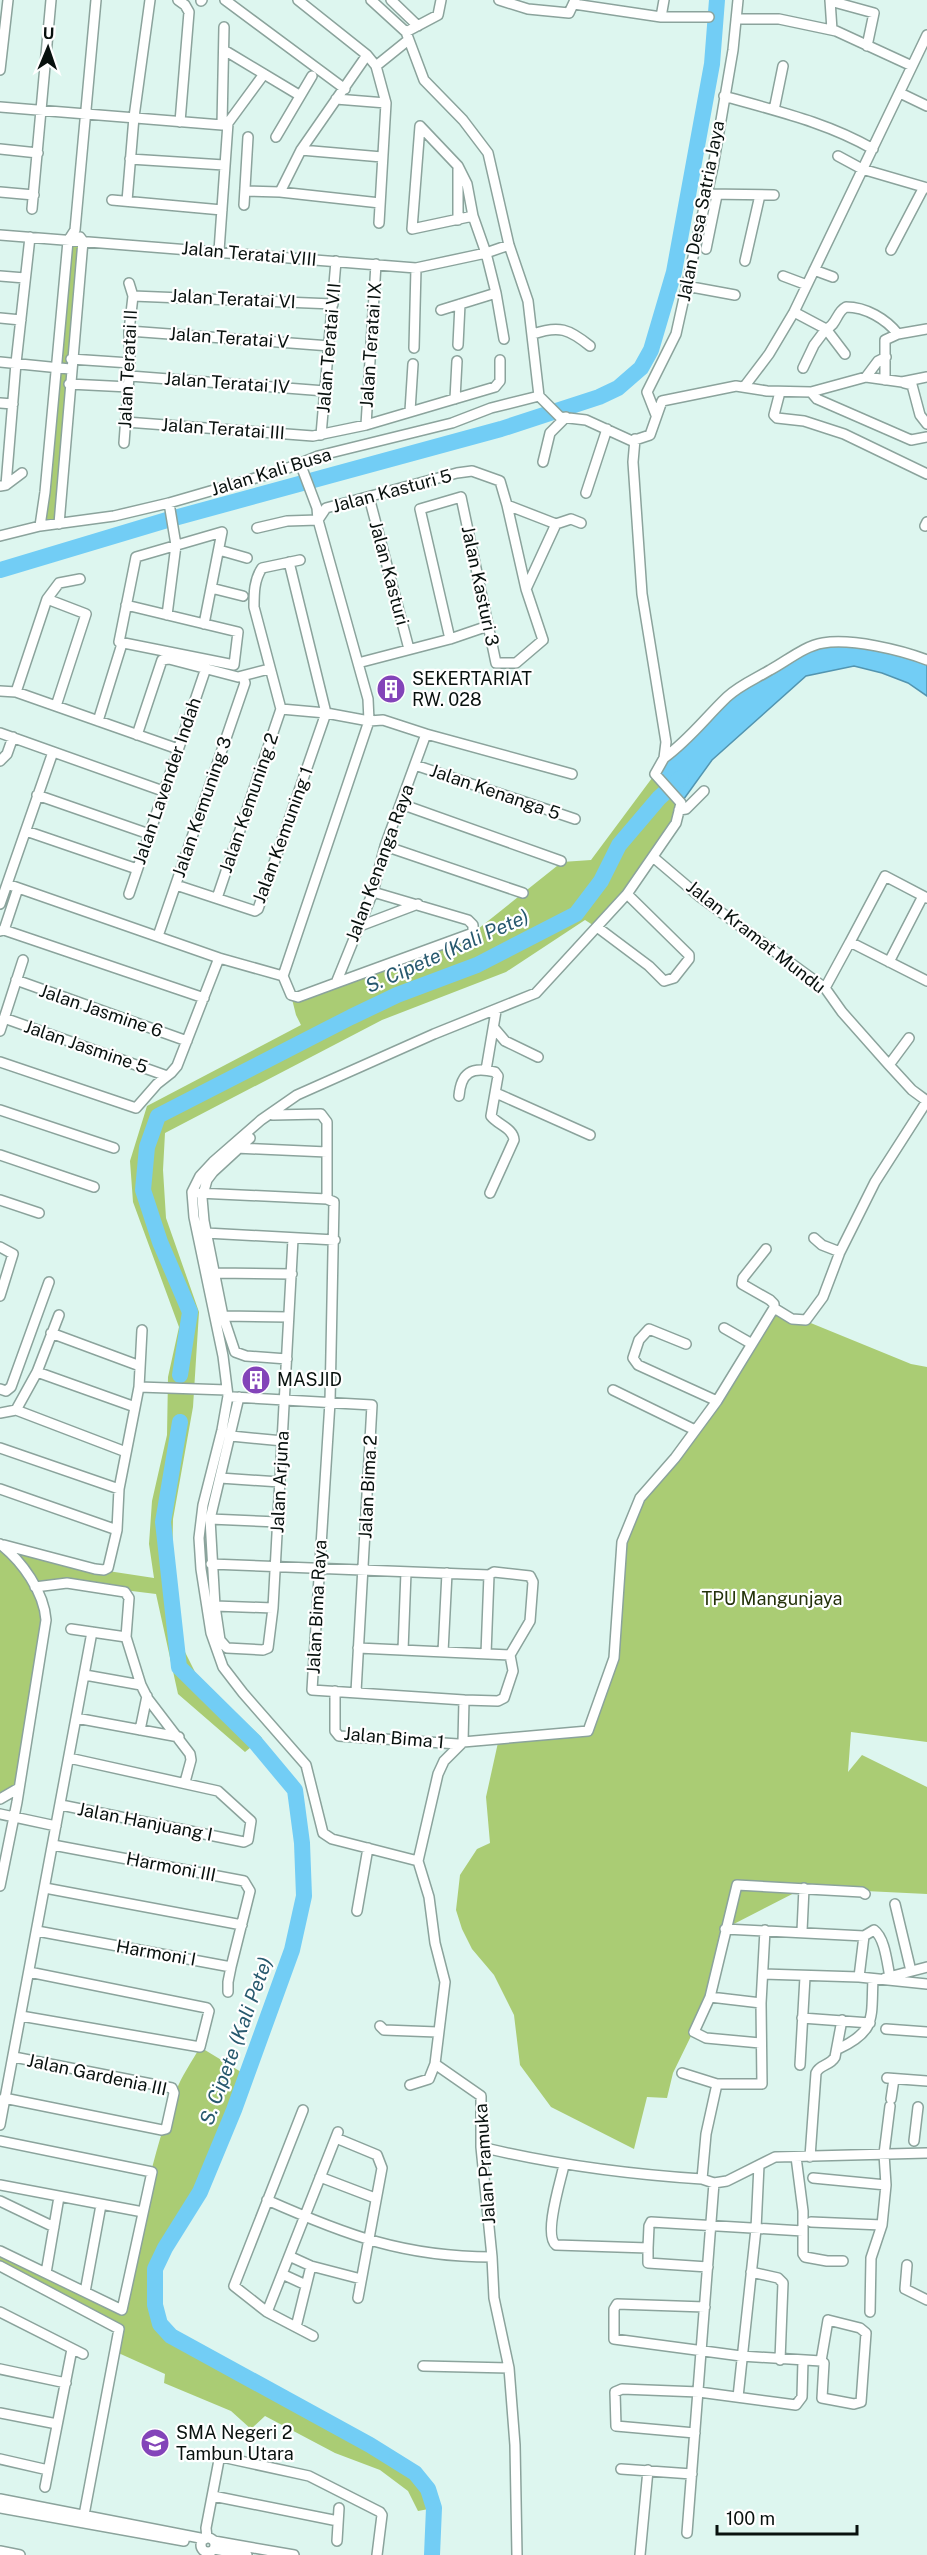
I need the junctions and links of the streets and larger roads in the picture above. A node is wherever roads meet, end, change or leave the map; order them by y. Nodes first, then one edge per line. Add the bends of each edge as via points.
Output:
1 (8, 0) edge
2 (51, 0) edge
3 (96, 0) edge
4 (150, 0) edge
5 (178, 0) edge
6 (225, 0) edge
7 (298, 0) edge
8 (371, 0) edge
9 (391, 0) edge
10 (441, 0) edge
11 (499, 0) edge
12 (664, 0) edge
13 (738, 0) edge
14 (830, 0) edge
15 (574, 2) edge
16 (529, 4) edge
17 (616, 4) edge
18 (661, 17) junction
19 (709, 17) dead end
20 (736, 19) junction
21 (418, 26) junction
22 (224, 27) dead end
23 (832, 30) junction
24 (406, 36) junction
25 (926, 40) edge
26 (867, 46) junction
27 (224, 50) junction
28 (367, 55) junction
29 (376, 66) junction
30 (783, 66) dead end
31 (912, 66) junction
32 (0, 70) edge
33 (264, 74) junction
34 (312, 76) dead end
35 (345, 89) junction
36 (900, 93) junction
37 (299, 95) junction
38 (724, 96) junction
39 (336, 99) junction
40 (386, 103) junction
41 (927, 106) edge
42 (0, 107) edge
43 (41, 110) junction
44 (774, 110) junction
45 (85, 112) junction
46 (135, 117) junction
47 (180, 122) junction
48 (225, 124) junction
49 (248, 137) dead end
50 (276, 137) dead end
51 (0, 149) edge
52 (873, 149) junction
53 (301, 150) junction
54 (38, 153) junction
55 (838, 156) dead end
56 (382, 157) junction
57 (130, 159) junction
58 (224, 165) junction
59 (458, 166) junction
60 (862, 169) junction
61 (925, 188) edge
62 (245, 191) junction
63 (0, 192) edge
64 (280, 192) junction
65 (706, 194) junction
66 (34, 195) junction
67 (717, 195) junction
68 (760, 195) junction
69 (774, 195) dead end
70 (112, 200) dead end
71 (127, 201) junction
72 (380, 203) junction
73 (244, 205) dead end
74 (32, 209) dead end
75 (222, 210) junction
76 (473, 216) junction
77 (458, 220) junction
78 (379, 223) dead end
79 (75, 230) junction
80 (0, 235) edge
81 (30, 237) junction
82 (68, 241) junction
83 (82, 241) junction
84 (509, 245) junction
85 (706, 249) dead end
86 (891, 250) dead end
87 (219, 251) junction
88 (486, 253) junction
89 (336, 261) junction
90 (745, 261) dead end
91 (376, 264) junction
92 (416, 268) junction
93 (814, 270) junction
94 (0, 276) edge
95 (783, 276) dead end
96 (833, 277) dead end
97 (25, 278) junction
98 (129, 283) dead end
99 (807, 285) junction
100 (686, 286) junction
101 (496, 293) junction
102 (735, 295) dead end
103 (133, 296) junction
104 (333, 304) junction
105 (460, 304) junction
106 (441, 310) dead end
107 (794, 312) junction
108 (0, 318) edge
109 (21, 320) junction
110 (826, 329) junction
111 (927, 329) edge
112 (129, 331) junction
113 (533, 334) junction
114 (898, 334) junction
115 (504, 339) dead end
116 (330, 345) junction
117 (459, 345) dead end
118 (590, 346) dead end
119 (414, 348) dead end
120 (844, 354) dead end
121 (886, 357) junction
122 (500, 360) dead end
123 (458, 361) dead end
124 (0, 362) edge
125 (16, 363) junction
126 (130, 363) junction
127 (71, 364) junction
128 (413, 364) dead end
129 (55, 367) junction
130 (803, 369) dead end
131 (130, 376) junction
132 (866, 377) junction
133 (885, 380) junction
134 (927, 380) edge
135 (69, 384) junction
136 (907, 384) junction
137 (129, 387) junction
138 (744, 387) junction
139 (325, 391) junction
140 (780, 392) junction
141 (811, 392) junction
142 (539, 396) junction
143 (455, 399) junction
144 (0, 403) edge
145 (13, 404) junction
146 (410, 411) junction
147 (656, 414) junction
148 (563, 417) junction
149 (126, 422) junction
150 (927, 424) edge
151 (366, 425) junction
152 (607, 429) junction
153 (321, 435) junction
154 (927, 437) edge
155 (635, 440) junction
156 (124, 443) dead end
157 (543, 462) dead end
158 (300, 463) junction
159 (22, 473) dead end
160 (927, 474) edge
161 (3, 486) edge
162 (586, 493) dead end
163 (369, 497) junction
164 (169, 503) junction
165 (507, 505) junction
166 (318, 520) junction
167 (581, 523) dead end
168 (58, 524) junction
169 (556, 524) junction
170 (39, 526) junction
171 (257, 528) dead end
172 (0, 536) edge
173 (176, 545) junction
174 (219, 550) junction
175 (247, 558) dead end
176 (300, 560) dead end
177 (289, 562) junction
178 (80, 579) dead end
179 (211, 588) junction
180 (526, 589) junction
181 (243, 596) dead end
182 (47, 599) junction
183 (126, 605) junction
184 (167, 615) junction
185 (204, 624) junction
186 (488, 626) junction
187 (450, 639) junction
188 (121, 647) dead end
189 (409, 650) junction
190 (927, 660) edge
191 (358, 663) junction
192 (206, 668) junction
193 (270, 669) junction
194 (243, 677) junction
195 (0, 692) edge
196 (16, 692) junction
197 (56, 706) junction
198 (282, 709) junction
199 (326, 713) junction
200 (98, 721) junction
201 (369, 721) junction
202 (0, 733) edge
203 (426, 734) junction
204 (138, 735) junction
205 (12, 737) junction
206 (178, 749) junction
207 (52, 752) junction
208 (664, 758) junction
209 (0, 761) edge
210 (415, 765) junction
211 (572, 774) dead end
212 (704, 791) dead end
213 (163, 792) junction
214 (38, 795) junction
215 (401, 804) junction
216 (680, 806) junction
217 (576, 819) dead end
218 (26, 831) junction
219 (149, 834) junction
220 (385, 846) junction
221 (653, 857) junction
222 (561, 861) dead end
223 (137, 869) junction
224 (7, 884) junction
225 (176, 885) junction
226 (18, 888) junction
227 (373, 892) junction
228 (523, 892) dead end
229 (129, 894) dead end
230 (627, 894) junction
231 (217, 897) junction
232 (925, 897) edge
233 (0, 904) edge
234 (418, 904) junction
235 (360, 926) junction
236 (597, 927) junction
237 (2, 931) edge
238 (158, 936) junction
239 (850, 942) junction
240 (219, 958) junction
241 (23, 960) dead end
242 (889, 962) junction
243 (283, 976) junction
244 (16, 981) junction
245 (927, 981) edge
246 (336, 983) junction
247 (825, 988) junction
248 (204, 998) junction
249 (496, 1011) junction
250 (4, 1018) junction
251 (494, 1028) junction
252 (0, 1031) edge
253 (909, 1038) dead end
254 (187, 1041) junction
255 (538, 1057) dead end
256 (0, 1062) edge
257 (889, 1065) junction
258 (486, 1070) junction
259 (167, 1076) junction
260 (496, 1093) junction
261 (459, 1096) dead end
262 (927, 1101) edge
263 (0, 1110) edge
264 (272, 1114) junction
265 (590, 1135) dead end
266 (114, 1148) dead end
267 (234, 1148) junction
268 (327, 1152) junction
269 (0, 1155) edge
270 (94, 1187) dead end
271 (192, 1192) junction
272 (490, 1193) dead end
273 (203, 1194) junction
274 (327, 1199) junction
275 (0, 1200) edge
276 (39, 1214) dead end
277 (206, 1233) junction
278 (814, 1238) dead end
279 (293, 1239) junction
280 (335, 1240) junction
281 (0, 1247) edge
282 (766, 1249) dead end
283 (840, 1252) junction
284 (215, 1273) junction
285 (292, 1274) junction
286 (49, 1282) dead end
287 (0, 1296) edge
288 (774, 1308) junction
289 (59, 1315) dead end
290 (223, 1316) junction
291 (288, 1317) junction
292 (724, 1328) dead end
293 (142, 1330) dead end
294 (51, 1333) junction
295 (686, 1344) dead end
296 (752, 1344) junction
297 (287, 1359) junction
298 (140, 1366) junction
299 (37, 1372) junction
300 (139, 1387) junction
301 (0, 1389) edge
302 (613, 1390) dead end
303 (227, 1393) junction
304 (239, 1397) junction
305 (285, 1400) junction
306 (717, 1401) junction
307 (330, 1402) junction
308 (135, 1407) junction
309 (16, 1410) junction
310 (0, 1413) edge
311 (695, 1430) junction
312 (231, 1436) junction
313 (283, 1441) junction
314 (0, 1448) edge
315 (126, 1452) junction
316 (220, 1478) junction
317 (280, 1482) junction
318 (0, 1489) edge
319 (119, 1489) junction
320 (210, 1519) junction
321 (278, 1522) junction
322 (117, 1530) junction
323 (0, 1544) edge
324 (211, 1564) junction
325 (276, 1565) junction
326 (318, 1568) junction
327 (363, 1569) junction
328 (406, 1572) junction
329 (447, 1573) junction
330 (489, 1575) junction
331 (35, 1587) junction
332 (215, 1606) junction
333 (273, 1608) junction
334 (71, 1629) dead end
335 (93, 1632) junction
336 (126, 1637) junction
337 (358, 1648) junction
338 (403, 1650) junction
339 (443, 1652) junction
340 (486, 1654) junction
341 (510, 1655) junction
342 (85, 1675) junction
343 (141, 1685) junction
344 (335, 1691) junction
345 (356, 1692) junction
346 (147, 1696) junction
347 (464, 1700) junction
348 (76, 1718) junction
349 (140, 1730) junction
350 (179, 1737) junction
351 (461, 1743) junction
352 (69, 1758) junction
353 (185, 1782) junction
354 (20, 1788) junction
355 (0, 1799) edge
356 (61, 1805) junction
357 (0, 1814) edge
358 (15, 1816) junction
359 (57, 1824) junction
360 (53, 1845) junction
361 (368, 1848) junction
362 (418, 1861) junction
363 (0, 1886) edge
364 (45, 1888) junction
365 (804, 1888) junction
366 (865, 1894) dead end
367 (895, 1904) dead end
368 (357, 1911) dead end
369 (242, 1924) junction
370 (725, 1929) junction
371 (765, 1930) junction
372 (802, 1931) junction
373 (37, 1932) junction
374 (864, 1936) junction
375 (231, 1967) junction
376 (927, 1968) edge
377 (910, 1971) junction
378 (29, 1972) junction
379 (763, 1974) junction
380 (805, 1977) junction
381 (859, 1977) junction
382 (882, 1978) junction
383 (927, 1984) edge
384 (228, 1992) dead end
385 (710, 1997) junction
386 (761, 2003) junction
387 (21, 2016) junction
388 (802, 2018) junction
389 (842, 2020) junction
390 (870, 2023) junction
391 (380, 2026) dead end
392 (886, 2029) dead end
393 (437, 2032) junction
394 (927, 2032) edge
395 (760, 2043) junction
396 (838, 2049) junction
397 (14, 2057) junction
398 (435, 2064) junction
399 (800, 2065) dead end
400 (5, 2072) edge
401 (681, 2073) dead end
402 (927, 2082) edge
403 (4, 2083) edge
404 (717, 2084) junction
405 (410, 2085) dead end
406 (4, 2098) junction
407 (918, 2107) dead end
408 (303, 2110) dead end
409 (916, 2124) junction
410 (0, 2125) edge
411 (927, 2125) edge
412 (0, 2141) edge
413 (914, 2141) dead end
414 (481, 2147) junction
415 (927, 2153) edge
416 (884, 2154) junction
417 (796, 2157) junction
418 (810, 2157) junction
419 (759, 2164) junction
420 (564, 2165) junction
421 (320, 2177) junction
422 (813, 2178) dead end
423 (702, 2179) junction
424 (714, 2183) junction
425 (0, 2185) edge
426 (886, 2185) junction
427 (59, 2197) junction
428 (375, 2198) junction
429 (267, 2200) junction
430 (0, 2201) edge
431 (101, 2205) junction
432 (143, 2212) junction
433 (304, 2217) junction
434 (811, 2222) dead end
435 (711, 2225) junction
436 (882, 2225) junction
437 (54, 2227) junction
438 (756, 2229) junction
439 (803, 2231) junction
440 (368, 2241) junction
441 (648, 2248) junction
442 (0, 2251) edge
443 (289, 2256) junction
444 (492, 2257) junction
445 (843, 2261) dead end
446 (907, 2265) dead end
447 (0, 2266) edge
448 (311, 2266) junction
449 (708, 2266) junction
450 (751, 2272) junction
451 (46, 2273) junction
452 (282, 2274) junction
453 (361, 2279) junction
454 (306, 2285) junction
455 (84, 2292) junction
456 (358, 2298) dead end
457 (927, 2300) edge
458 (705, 2307) junction
459 (0, 2312) edge
460 (267, 2312) junction
461 (870, 2312) dead end
462 (296, 2327) junction
463 (313, 2336) dead end
464 (72, 2349) junction
465 (702, 2351) junction
466 (82, 2354) dead end
467 (741, 2356) junction
468 (780, 2360) junction
469 (803, 2360) junction
470 (821, 2361) junction
471 (423, 2366) dead end
472 (509, 2368) junction
473 (0, 2369) edge
474 (66, 2383) junction
475 (699, 2391) junction
476 (738, 2397) junction
477 (0, 2413) edge
478 (57, 2424) junction
479 (695, 2433) junction
480 (0, 2459) edge
481 (621, 2469) dead end
482 (48, 2470) junction
483 (648, 2470) junction
484 (692, 2474) junction
485 (45, 2487) dead end
486 (213, 2496) junction
487 (0, 2499) edge
488 (0, 2508) edge
489 (339, 2508) dead end
490 (84, 2515) junction
491 (338, 2522) junction
492 (687, 2533) dead end
493 (337, 2541) dead end
494 (208, 2547) edge
495 (0, 2551) edge
496 (20, 2555) edge
497 (247, 2555) edge
498 (294, 2555) edge
499 (377, 2555) edge
500 (518, 2555) edge
501 (640, 2555) edge

1 - 32 street
2 - 43 street
3 - 45 street
4 - 46 street
5 - 47 street via 189,12
6 - 35 street
7 - 28 street
8 - 24 street
9 - 21 street
10 - 21 street via 438,15
11 - 16 street
12 - 18 street
13 - 20 street, Jalan Desa Satria Jaya
14 - 23 street
14 - 26 street via 874,14
15 - 16 street via 569,13
15 - 17 street
17 - 18 street
18 - 19 street
20 - 23 street via 779,19
20 - 38 street, Jalan Desa Satria Jaya
21 - 24 street
22 - 27 street
23 - 26 street
24 - 29 street
24 - 84 street via 424,80 488,153
25 - 31 street
26 - 31 street
27 - 33 street
27 - 48 street
28 - 29 street
28 - 35 street
29 - 40 street
30 - 44 street
31 - 36 street
33 - 37 street
33 - 48 street
34 - 37 street
35 - 39 street
36 - 41 street
36 - 52 street
37 - 50 street
38 - 44 street
38 - 65 street, Jalan Desa Satria Jaya
39 - 40 street
39 - 53 street
40 - 56 street
42 - 43 street
43 - 45 street
43 - 54 street
44 - 52 street via 818,122
45 - 46 street
45 - 79 street
46 - 47 street
46 - 57 street
47 - 48 street
48 - 58 street
49 - 62 street
51 - 54 street
52 - 60 street
53 - 56 street
53 - 64 street
54 - 66 street
55 - 60 street
56 - 72 street
57 - 58 street
57 - 71 street
58 - 75 street
59 - 76 street via 467,184
59 - 77 street
59 - 77 street via 420,126 412,229
60 - 61 street
60 - 93 street
61 - 86 street
62 - 64 street
62 - 73 street
63 - 66 street
64 - 72 street
65 - 67 street
65 - 100 street, Jalan Desa Satria Jaya
66 - 74 street
67 - 68 street
67 - 85 street
68 - 69 street
68 - 90 street
70 - 71 street
71 - 75 street
72 - 78 street
75 - 87 street
76 - 77 street
76 - 88 street
79 - 82 street
79 - 83 street
80 - 81 street, Jalan Teratai VIII
81 - 82 street, Jalan Teratai VIII
81 - 97 street
82 - 83 street, Jalan Teratai VIII
82 - 129 street
83 - 87 street, Jalan Teratai VIII
83 - 127 street
84 - 88 street, Jalan Teratai VIII
84 - 113 street via 528,301
87 - 89 street, Jalan Teratai VIII
88 - 92 street, Jalan Teratai VIII
88 - 101 street
89 - 91 street, Jalan Teratai VIII
89 - 104 street, Jalan Teratai VII
91 - 92 street, Jalan Teratai VIII
91 - 151 street, Jalan Teratai IX
92 - 119 street
93 - 96 street
93 - 99 street
94 - 97 street
95 - 99 street
97 - 109 street
98 - 103 street
99 - 107 street
100 - 102 street
100 - 147 street, Jalan Desa Satria Jaya via 676,334 647,392
101 - 105 street
101 - 115 street
103 - 104 street, Jalan Teratai VI
103 - 112 street, Jalan Teratai II
104 - 116 street, Jalan Teratai VII
105 - 106 street
105 - 117 street
107 - 110 street
107 - 138 street
108 - 109 street
109 - 125 street
110 - 114 street via 835,323 842,308 851,307 889,322
110 - 120 street
110 - 130 street
111 - 114 street
112 - 116 street, Jalan Teratai V
112 - 126 street, Jalan Teratai II
113 - 118 street via 550,328 565,330
113 - 142 street
114 - 121 street via 884,341
116 - 139 street, Jalan Teratai VII
121 - 132 street
121 - 133 street
122 - 143 street, Jalan Teratai III via 499,385
123 - 143 street
124 - 125 street
125 - 129 street
125 - 145 street
126 - 127 street
126 - 131 street, Jalan Teratai II
127 - 129 street
127 - 135 street
128 - 146 street
129 - 170 street
131 - 137 street, Jalan Teratai II
131 - 139 street, Jalan Teratai IV
132 - 133 street
132 - 141 street
133 - 136 street
134 - 136 street
135 - 137 street
135 - 168 street
136 - 150 street
137 - 149 street, Jalan Teratai II
138 - 140 street
138 - 147 street via 714,389 662,401
139 - 153 street, Jalan Teratai VII
140 - 141 street
140 - 160 street via 774,415 777,418 804,421 844,434
141 - 154 street via 817,399 911,440
142 - 148 street
142 - 158 street, Jalan Kali Busa
143 - 146 street, Jalan Teratai III
144 - 145 street
145 - 161 street
146 - 151 street, Jalan Teratai III
147 - 155 street via 650,435
148 - 152 street via 586,420
148 - 157 street via 550,433
149 - 153 street, Jalan Teratai III
149 - 156 street, Jalan Teratai II
151 - 153 street, Jalan Teratai III
152 - 155 street
152 - 162 street
155 - 208 street via 642,594 666,742
158 - 164 street, Jalan Kali Busa
158 - 166 street
159 - 161 street
163 - 165 street, Jalan Kasturi 5 via 472,471 500,481
163 - 166 street, Jalan Kasturi 5 via 326,508
163 - 189 street, Jalan Kasturi
164 - 168 street, Jalan Kali Busa
164 - 173 street
165 - 169 street
165 - 180 street
166 - 171 street via 287,521
166 - 191 street
167 - 169 street via 571,519
168 - 170 street, Jalan Kali Busa
169 - 180 street
170 - 172 street, Jalan Kali Busa
173 - 174 street via 222,532
173 - 183 street via 136,556
173 - 184 street
174 - 175 street
174 - 179 street
176 - 177 street
177 - 193 street via 262,568 257,576 254,607
177 - 199 street
178 - 182 street via 59,584
179 - 181 street
179 - 185 street
180 - 186 street, Jalan Kasturi 3 via 543,640 516,663 496,663
182 - 196 street
182 - 197 street via 86,614
183 - 184 street
183 - 185 street via 119,642 234,664 238,632
184 - 185 street
186 - 187 street
186 - 187 street, Jalan Kasturi 3 via 462,498 420,508
187 - 189 street
188 - 200 street
189 - 191 street
190 - 208 street via 902,650 848,642 822,643 741,685
191 - 201 street via 368,699
192 - 194 street
192 - 204 street via 169,658 162,660
192 - 206 street, Jalan Lavender Indah
193 - 194 street
193 - 198 street
194 - 225 street, Jalan Kemuning 3 via 245,683
195 - 196 street
196 - 197 street
197 - 200 street
198 - 199 street
198 - 231 street, Jalan Kemuning 2
199 - 201 street
199 - 231 street, Jalan Kemuning 1 via 258,909
200 - 204 street
201 - 203 street via 383,720
201 - 243 street
202 - 205 street
203 - 210 street, Jalan Kenanga Raya
203 - 211 street
204 - 206 street
205 - 207 street
205 - 209 street via 8,753
206 - 213 street, Jalan Lavender Indah
207 - 213 street
207 - 214 street
208 - 216 street via 655,774
210 - 215 street, Jalan Kenanga Raya
210 - 217 street, Jalan Kenanga 5
212 - 216 street via 686,809
213 - 219 street, Jalan Lavender Indah
214 - 218 street
214 - 219 street
215 - 220 street, Jalan Kenanga Raya
215 - 222 street
216 - 221 street via 676,823
218 - 223 street
218 - 224 street
219 - 223 street, Jalan Lavender Indah
220 - 227 street, Jalan Kenanga Raya
220 - 228 street
221 - 230 street
221 - 247 street, Jalan Kramat Mundu via 700,897
223 - 229 street, Jalan Lavender Indah
224 - 226 street
224 - 233 street
225 - 231 street, Jalan Kemuning 1
225 - 238 street, Jalan Kemuning 3
226 - 237 street
226 - 238 street
227 - 234 street
227 - 235 street, Jalan Kenanga Raya
230 - 236 street
230 - 236 street via 689,955 674,978 664,981
232 - 239 street via 885,876
232 - 242 street
234 - 235 street
234 - 246 street via 468,920 473,933
235 - 246 street, Jalan Kenanga Raya
236 - 249 street via 536,993
237 - 248 street
238 - 240 street
239 - 242 street
239 - 247 street
240 - 243 street
240 - 248 street
241 - 244 street
242 - 245 street
243 - 246 street via 291,995 298,997
244 - 250 street
244 - 254 street, Jalan Jasmine 6
247 - 257 street, Jalan Kramat Mundu
248 - 254 street
249 - 251 street
249 - 264 street via 297,1095
250 - 252 street
250 - 259 street, Jalan Jasmine 5
251 - 255 street via 505,1041
251 - 258 street
253 - 257 street
254 - 259 street via 177,1065
256 - 259 street via 132,1109 140,1106
257 - 262 street, Jalan Kramat Mundu
258 - 260 street via 498,1076
258 - 261 street via 463,1076
260 - 265 street
260 - 272 street via 491,1116 511,1131 514,1140
262 - 283 street via 875,1182
263 - 266 street
264 - 267 street
264 - 268 street via 321,1114 327,1122
267 - 268 street
267 - 271 street via 200,1176
267 - 273 street via 207,1180
268 - 274 street
269 - 270 street
271 - 273 street
271 - 303 street
273 - 274 street
273 - 277 street
274 - 280 street, Jalan Bima Raya via 334,1202
275 - 276 street
277 - 279 street
277 - 284 street
278 - 283 street
279 - 280 street
279 - 285 street, Jalan Arjuna
280 - 307 street, Jalan Bima Raya
281 - 287 street via 13,1254
282 - 288 street via 742,1284 770,1300
283 - 288 street via 823,1297 806,1320 792,1318
284 - 285 street
284 - 290 street
285 - 291 street, Jalan Arjuna
286 - 301 street via 11,1387 6,1391
288 - 296 street
289 - 294 street
290 - 291 street
290 - 297 street via 235,1352
291 - 297 street, Jalan Arjuna
292 - 296 street
293 - 298 street
294 - 298 street
294 - 299 street
295 - 306 street via 648,1329 633,1358 638,1365
296 - 306 street
297 - 305 street, Jalan Arjuna
298 - 300 street
299 - 308 street
299 - 309 street
300 - 303 street
300 - 308 street
302 - 311 street
303 - 304 street
303 - 361 street via 199,1538 211,1633 223,1667 306,1765 321,1830 332,1839
304 - 305 street
304 - 312 street
305 - 307 street
305 - 313 street, Jalan Arjuna
306 - 311 street
307 - 326 street, Jalan Bima Raya
307 - 327 street, Jalan Bima 2 via 372,1405
308 - 315 street
309 - 310 street
309 - 315 street
311 - 351 street via 640,1498 622,1542 614,1658 588,1731
312 - 313 street
312 - 316 street
313 - 317 street, Jalan Arjuna
314 - 319 street
315 - 319 street
316 - 317 street
316 - 320 street
317 - 321 street, Jalan Arjuna
318 - 322 street
319 - 322 street
320 - 321 street
320 - 324 street
321 - 325 street, Jalan Arjuna
322 - 323 street via 108,1568 104,1570
323 - 331 street via 18,1558
324 - 325 street
324 - 332 street
325 - 326 street
325 - 333 street, Jalan Arjuna
326 - 327 street
326 - 344 street, Jalan Bima Raya via 312,1690
327 - 328 street
327 - 337 street, Jalan Bima 2
328 - 329 street
328 - 338 street
329 - 330 street
329 - 339 street
330 - 340 street
330 - 341 street via 494,1572 533,1578 530,1621
331 - 336 street via 67,1584 125,1592 129,1598
331 - 354 street via 45,1607 46,1620
332 - 333 street
332 - 333 street, Jalan Arjuna via 223,1644 230,1649 251,1651 268,1648
334 - 335 street
335 - 336 street
335 - 342 street
336 - 343 street
337 - 338 street
337 - 345 street, Jalan Bima 2
338 - 339 street
339 - 340 street
340 - 341 street
341 - 347 street, Jalan Bima Raya via 513,1671 504,1698
342 - 343 street
342 - 348 street
343 - 346 street
344 - 345 street, Jalan Bima Raya
344 - 351 street, Jalan Bima 1 via 335,1731 339,1736
345 - 347 street, Jalan Bima Raya
346 - 349 street
346 - 350 street
347 - 351 street
348 - 349 street
348 - 352 street
349 - 350 street
350 - 353 street via 190,1756
351 - 362 street via 438,1773
352 - 353 street
352 - 356 street
353 - 356 street, Jalan Hanjuang I via 219,1791 251,1821 248,1840
354 - 355 street
354 - 358 street
356 - 359 street
357 - 358 street
358 - 359 street
358 - 363 street
359 - 360 street
360 - 364 street
360 - 369 street, Harmoni III via 244,1881 250,1891
361 - 362 street
361 - 368 street
362 - 393 street via 445,1982 441,2028
364 - 369 street
364 - 373 street
365 - 366 street
365 - 370 street via 737,1885
365 - 372 street
367 - 377 street
369 - 375 street
370 - 371 street
370 - 385 street
371 - 372 street
371 - 379 street
372 - 374 street
373 - 375 street, Harmoni I
373 - 378 street
374 - 381 street
374 - 382 street via 877,1931
375 - 384 street
376 - 377 street
377 - 382 street
378 - 387 street
378 - 387 street via 209,2011 200,2047
379 - 380 street
379 - 386 street
380 - 381 street
380 - 388 street
381 - 382 street
382 - 383 street
382 - 390 street
385 - 386 street
385 - 395 street via 694,2032 706,2038
386 - 395 street
387 - 397 street
388 - 389 street
388 - 399 street
389 - 390 street
389 - 396 street
390 - 396 street via 856,2040
391 - 393 street via 384,2030
392 - 394 street
393 - 398 street
395 - 404 street via 762,2084
396 - 418 street via 832,2062 816,2073
397 - 400 street
397 - 406 street, Jalan Gardenia III via 172,2088 174,2093 162,2130
398 - 405 street via 429,2079
398 - 414 street, Jalan Pramuka via 481,2094
400 - 403 street
401 - 404 street
402 - 416 street via 890,2078
403 - 406 street
404 - 423 street via 706,2134
406 - 410 street
407 - 409 street
408 - 429 street
409 - 411 street
409 - 413 street
412 - 432 street via 152,2172
414 - 420 street
414 - 444 street, Jalan Pramuka
415 - 416 street
416 - 418 street
416 - 426 street
417 - 418 street
417 - 419 street via 775,2157
417 - 439 street
419 - 424 street via 734,2178
419 - 438 street
420 - 423 street
420 - 441 street via 554,2203 554,2244
421 - 428 street
421 - 428 street via 337,2135 377,2155 382,2168
421 - 433 street
422 - 426 street
423 - 424 street
424 - 435 street
425 - 427 street
426 - 436 street
427 - 431 street
427 - 437 street
428 - 440 street
429 - 433 street
429 - 460 street via 234,2286
430 - 437 street
431 - 432 street
431 - 455 street
432 - 455 street via 122,2310
433 - 440 street
433 - 443 street
434 - 436 street
435 - 438 street
435 - 441 street via 651,2222
435 - 449 street
436 - 461 street via 871,2258
437 - 451 street
438 - 439 street
438 - 450 street
439 - 445 street via 805,2257
440 - 444 street via 423,2253
440 - 453 street
441 - 449 street via 648,2263
442 - 451 street
443 - 448 street
443 - 452 street
444 - 472 street, Jalan Pramuka via 494,2298
446 - 457 street via 905,2289
447 - 490 street via 119,2329
448 - 453 street
448 - 454 street
449 - 458 street
450 - 467 street
450 - 468 street via 778,2278 783,2283
451 - 455 street
452 - 454 street
452 - 460 street
453 - 456 street
454 - 462 street
458 - 465 street
458 - 465 street via 617,2304 614,2309 616,2341
459 - 464 street
460 - 462 street
462 - 463 street
464 - 466 street
464 - 474 street
465 - 467 street
465 - 475 street
467 - 468 street
467 - 476 street
468 - 469 street
469 - 470 street
469 - 476 street via 802,2397 796,2405
470 - 470 street via 822,2398 861,2402 864,2330 828,2319
471 - 472 street
472 - 500 street, Jalan Pramuka
473 - 474 street
474 - 478 street
475 - 476 street
475 - 479 street
475 - 479 street via 622,2388 615,2392 616,2426
477 - 478 street
478 - 482 street
479 - 484 street
480 - 482 street
481 - 483 street
482 - 485 street
483 - 484 street
483 - 501 street
484 - 492 street
486 - 491 street
486 - 494 street via 206,2528
486 - 499 street via 221,2458 309,2476 382,2513
487 - 490 street
488 - 494 street
489 - 491 street
490 - 494 street
491 - 493 street
494 - 497 street
494 - 498 street
495 - 496 street

